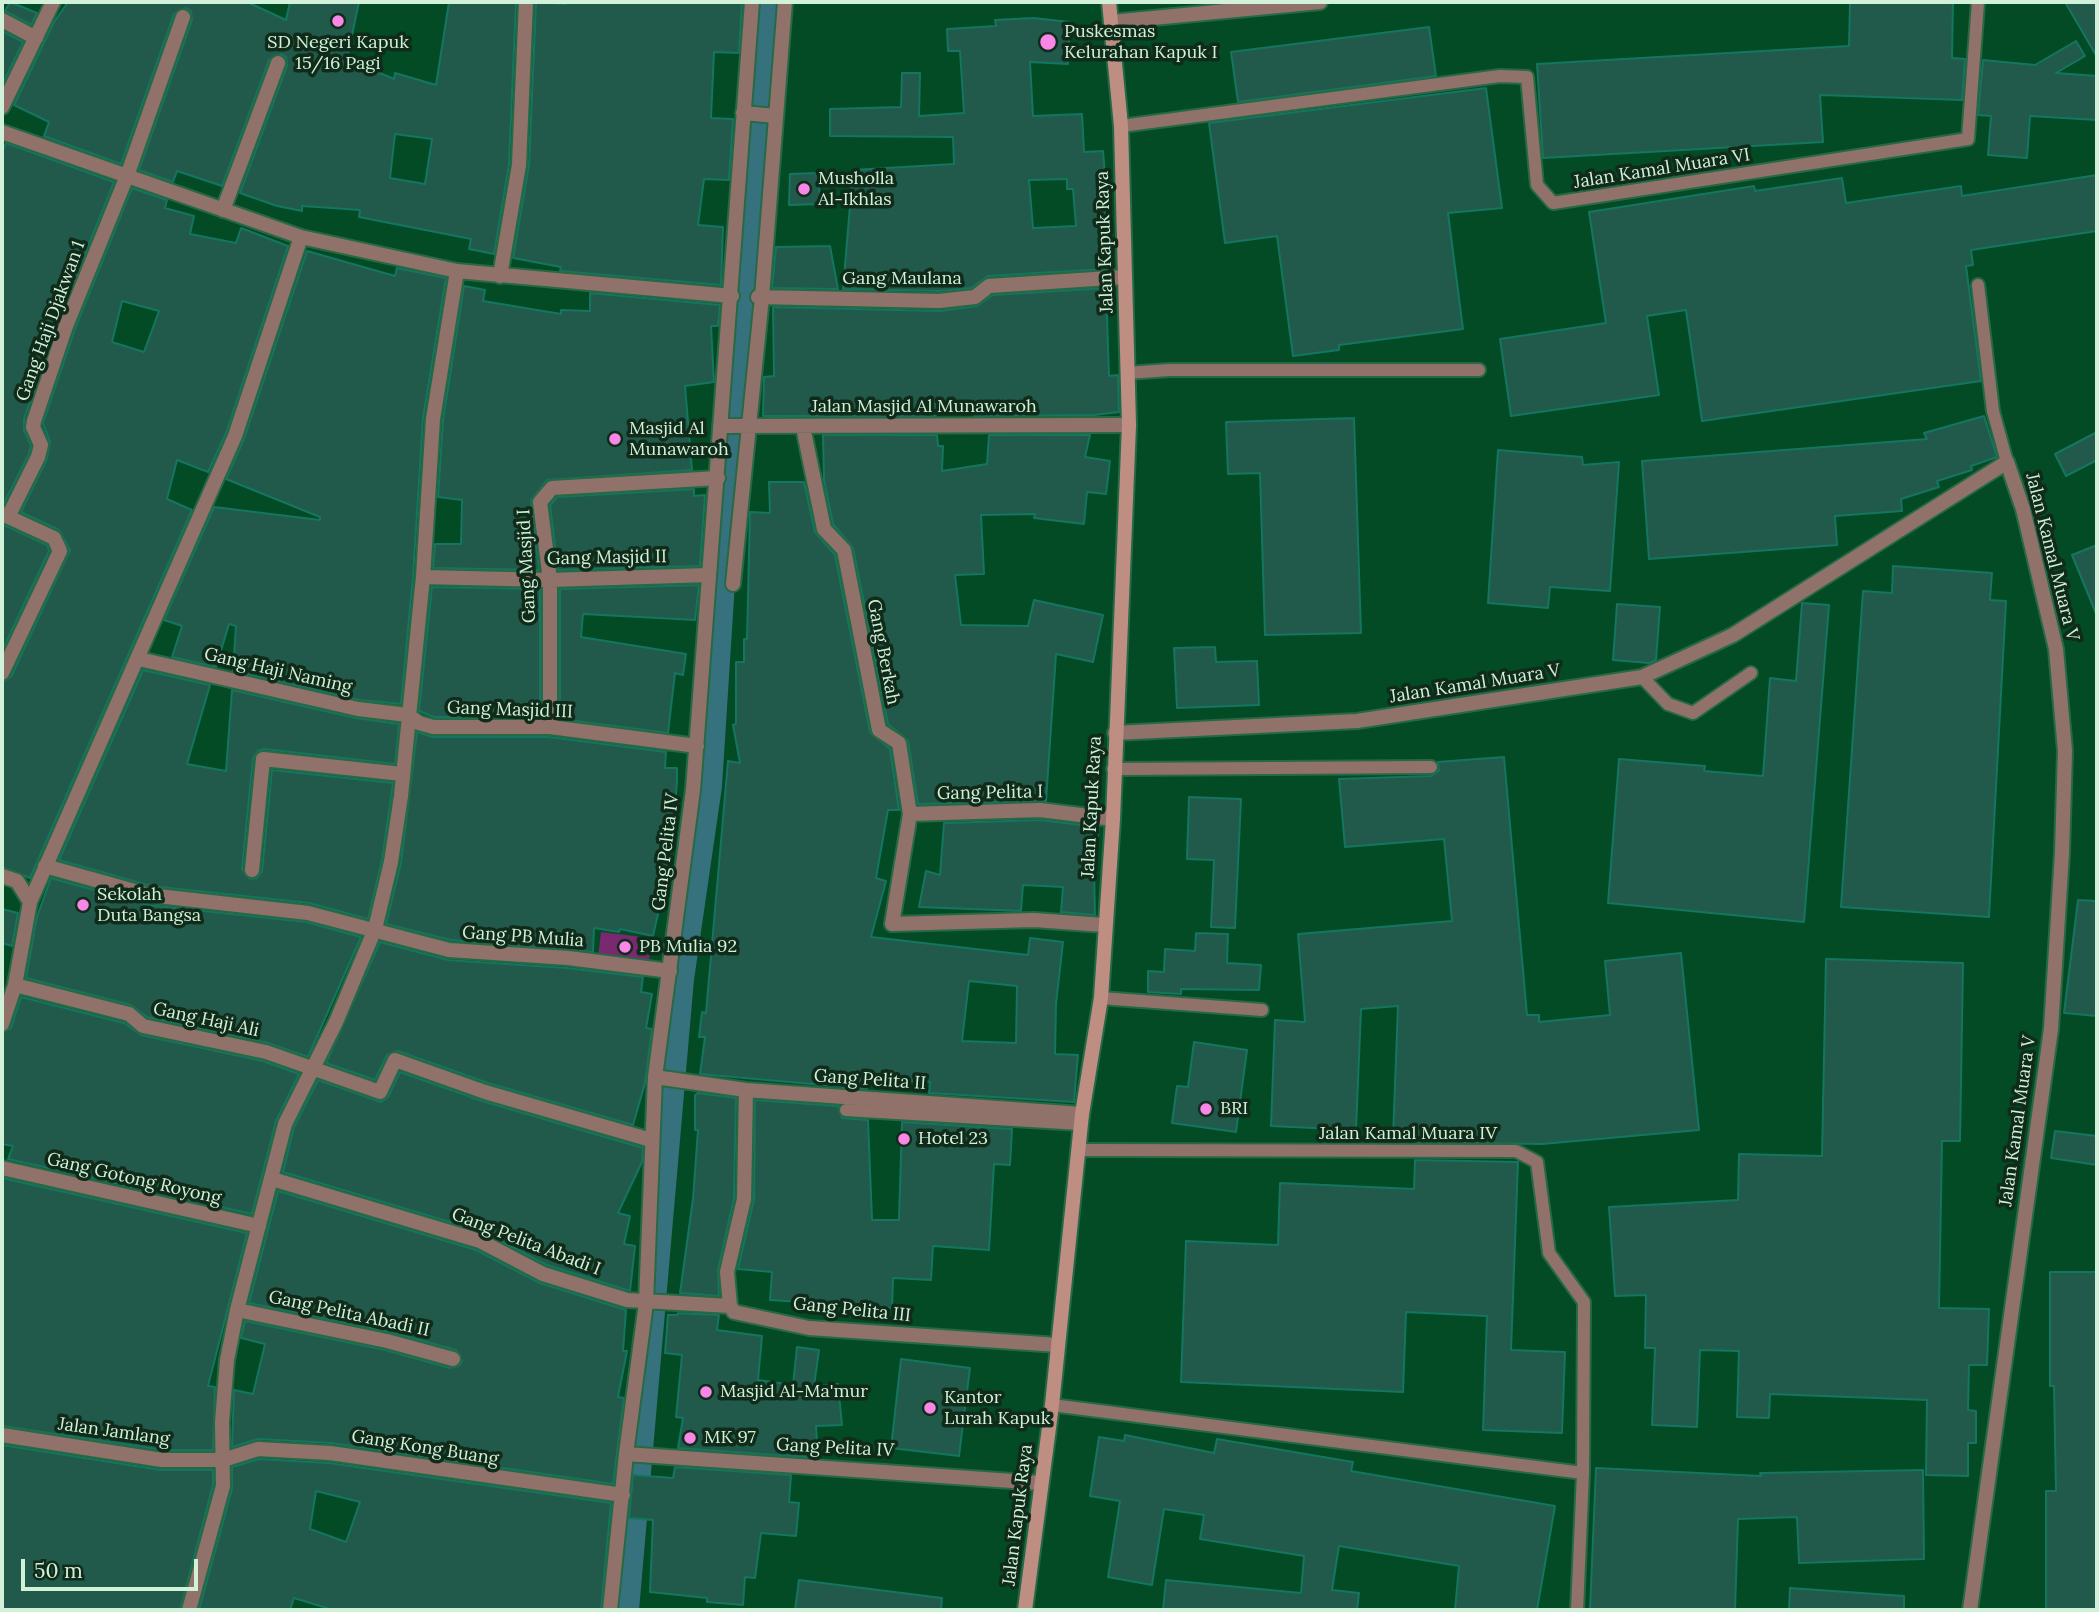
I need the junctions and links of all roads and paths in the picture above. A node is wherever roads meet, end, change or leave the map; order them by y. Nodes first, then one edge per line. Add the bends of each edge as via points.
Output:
1 (53, 2) edge
2 (527, 2) edge
3 (752, 2) edge
4 (785, 2) edge
5 (1108, 2) edge
6 (1321, 2) edge
7 (1978, 2) edge
8 (183, 17) dead end
9 (2, 20) edge
10 (1111, 22) junction
11 (36, 38) junction
12 (278, 63) dead end
13 (2, 107) edge
14 (746, 113) junction
15 (774, 116) junction
16 (1121, 126) junction
17 (2, 132) edge
18 (127, 176) junction
19 (223, 210) junction
20 (301, 237) junction
21 (457, 271) junction
22 (500, 276) junction
23 (1125, 277) junction
24 (1978, 285) dead end
25 (732, 296) junction
26 (760, 297) junction
27 (1479, 370) dead end
28 (1128, 373) junction
29 (1129, 425) junction
30 (723, 426) junction
31 (746, 427) junction
32 (803, 427) junction
33 (2007, 462) junction
34 (718, 478) junction
35 (5, 515) edge
36 (709, 575) junction
37 (423, 577) junction
38 (550, 580) junction
39 (733, 584) dead end
40 (139, 659) junction
41 (2, 673) edge
42 (1751, 673) dead end
43 (1642, 677) junction
44 (408, 715) junction
45 (550, 726) junction
46 (1115, 733) junction
47 (697, 746) junction
48 (1431, 767) dead end
49 (1113, 769) junction
50 (402, 774) junction
51 (910, 814) junction
52 (1113, 819) junction
53 (45, 866) junction
54 (252, 870) dead end
55 (2, 876) edge
56 (30, 902) junction
57 (1104, 925) junction
58 (375, 929) junction
59 (670, 971) junction
60 (15, 985) junction
61 (1101, 998) junction
62 (1262, 1010) dead end
63 (2, 1024) edge
64 (312, 1066) junction
65 (659, 1078) junction
66 (746, 1090) junction
67 (846, 1110) dead end
68 (1082, 1119) junction
69 (651, 1140) junction
70 (1079, 1150) junction
71 (2, 1168) edge
72 (272, 1179) junction
73 (259, 1226) junction
74 (651, 1303) junction
75 (730, 1306) junction
76 (237, 1310) junction
77 (1058, 1345) junction
78 (453, 1359) dead end
79 (1052, 1405) junction
80 (2, 1435) edge
81 (629, 1455) junction
82 (223, 1460) junction
83 (1583, 1473) junction
84 (1041, 1483) junction
85 (622, 1495) junction
86 (188, 1610) edge
87 (610, 1610) edge
88 (1026, 1610) edge
89 (1577, 1610) edge
90 (1970, 1610) edge

1 - 11 street
2 - 22 street via 519,165
3 - 14 street, Gang Pelita IV
4 - 15 street
5 - 10 main road, Jalan Kapuk Raya
6 - 10 street
7 - 16 lane, Jalan Kamal Muara VI via 1968,139 1553,203 1537,185 1527,78 1500,76
8 - 18 street, Gang Haji Djakwan 1
9 - 11 street
10 - 16 main road, Jalan Kapuk Raya
11 - 13 street
12 - 19 street
14 - 15 street
14 - 25 street, Gang Pelita IV
15 - 26 street
16 - 23 main road, Jalan Kapuk Raya
17 - 18 street
18 - 19 street
18 - 35 street, Gang Haji Djakwan 1 via 66,326 34,421 41,445 38,457
19 - 20 street
20 - 21 street
20 - 40 street via 234,436
21 - 22 street
21 - 37 street via 433,419
22 - 25 street
23 - 26 street, Gang Maulana via 989,286 975,297 939,301
23 - 28 main road, Jalan Kapuk Raya
24 - 33 lane via 1993,411
25 - 30 street, Gang Pelita IV
26 - 31 street
27 - 28 lane
28 - 29 main road, Jalan Kapuk Raya
29 - 32 street, Jalan Masjid Al Munawaroh
29 - 46 main road, Jalan Kapuk Raya
30 - 31 street, Jalan Masjid Al Munawaroh
30 - 34 street, Gang Pelita IV
31 - 32 street, Jalan Masjid Al Munawaroh
31 - 39 street
32 - 51 street, Gang Berkah via 824,528 844,550 879,730 899,743
33 - 43 street, Jalan Kamal Muara V via 1733,635
33 - 90 street, Jalan Kamal Muara V via 2023,509 2056,649 2065,751 2062,853 2051,1029
34 - 36 street, Gang Pelita IV
34 - 38 street, Gang Masjid I via 552,488 540,502
35 - 41 street via 54,538 60,551
36 - 38 street, Gang Masjid II
36 - 47 street, Gang Pelita IV
37 - 38 street, Gang Masjid II
37 - 44 street
38 - 45 street, Gang Masjid I
40 - 44 street, Gang Haji Naming via 358,709
40 - 53 street
42 - 43 lane via 1693,713 1668,704
43 - 46 street, Jalan Kamal Muara V via 1357,721
44 - 45 street, Gang Masjid III via 433,727
44 - 50 street
45 - 47 street, Gang Masjid III
46 - 49 main road, Jalan Kapuk Raya
47 - 59 street, Gang Pelita IV
48 - 49 lane
49 - 52 main road, Jalan Kapuk Raya
50 - 54 street via 263,759
50 - 58 street via 391,863
51 - 52 street, Gang Pelita I via 1040,810
51 - 57 street, Gang Berkah via 892,923 1034,920
52 - 57 main road, Jalan Kapuk Raya
53 - 56 street
53 - 58 street, Gang PB Mulia via 149,895 279,909
55 - 56 street via 17,881
56 - 60 street
57 - 61 main road, Jalan Kapuk Raya
58 - 59 street, Gang PB Mulia via 449,950
58 - 64 street
59 - 65 street, Gang Pelita IV
60 - 63 street
60 - 64 street, Gang Haji Ali via 129,1014 143,1026
61 - 62 lane
61 - 68 main road, Jalan Kapuk Raya
64 - 69 street, Gang Haji Ali via 321,1074 381,1092 395,1060 504,1098
64 - 72 street via 285,1124
65 - 66 street, Gang Pelita II
65 - 69 street, Gang Pelita IV
66 - 68 street, Gang Pelita II
66 - 75 street via 744,1199 727,1272
67 - 68 lane
68 - 70 main road, Jalan Kapuk Raya
69 - 74 street, Gang Pelita IV
70 - 77 main road, Jalan Kapuk Raya
70 - 83 lane, Jalan Kamal Muara IV via 1516,1152 1537,1162 1549,1253 1584,1302
71 - 73 street, Gang Gotong Royong
72 - 73 street
72 - 74 street, Gang Pelita Abadi I via 480,1241 543,1274
73 - 76 street
74 - 75 street, Gang Pelita III
74 - 81 street, Gang Pelita IV
75 - 77 street, Gang Pelita III via 734,1312 809,1328
76 - 78 street, Gang Pelita Abadi II
76 - 82 street via 222,1422
77 - 79 main road, Jalan Kapuk Raya
79 - 83 lane
79 - 84 main road, Jalan Kapuk Raya
80 - 82 street, Jalan Jamlang via 150,1459
81 - 84 street, Gang Pelita IV
81 - 85 street, Gang Pelita IV
82 - 85 street, Gang Kong Buang via 258,1449 330,1453
82 - 86 street via 222,1492
83 - 89 lane
84 - 88 main road, Jalan Kapuk Raya
85 - 87 street, Gang Pelita IV

